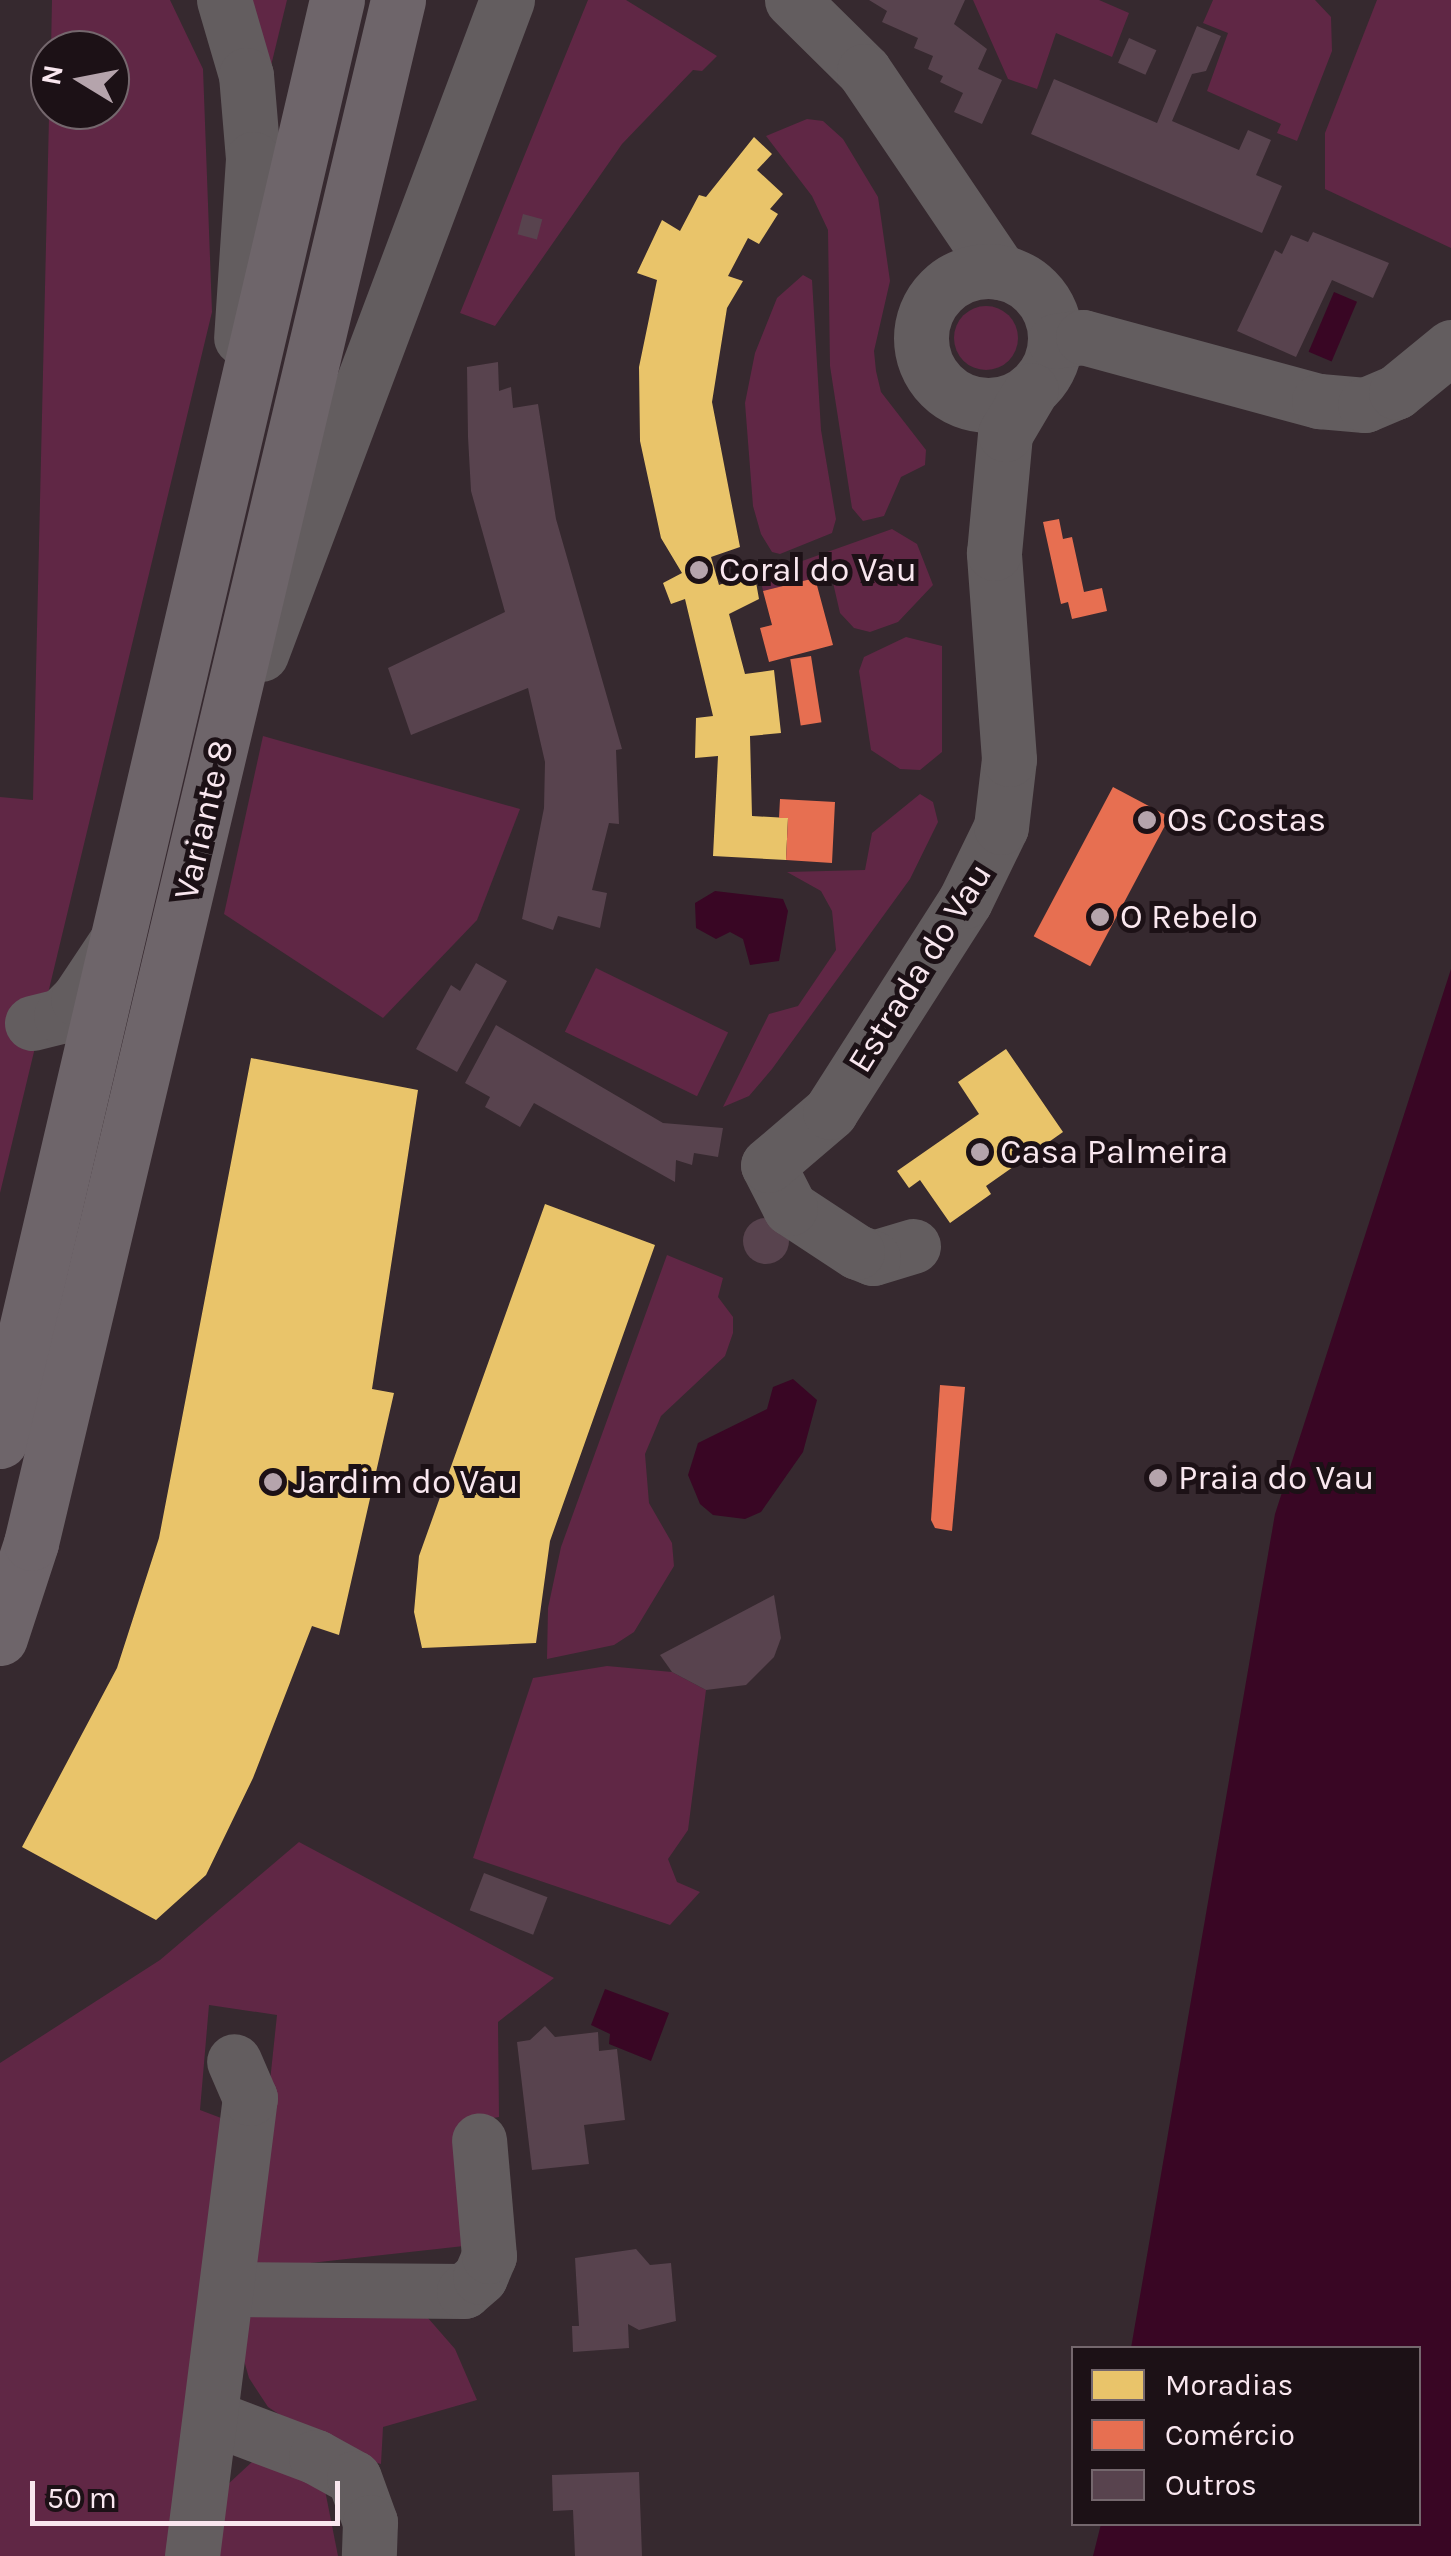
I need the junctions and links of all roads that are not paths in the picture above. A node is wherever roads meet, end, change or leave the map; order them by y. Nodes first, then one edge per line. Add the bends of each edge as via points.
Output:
1 (224, 0) edge
2 (337, 0) edge
3 (398, 0) edge
4 (507, 0) edge
5 (792, 0) edge
6 (929, 170) junction
7 (1000, 272) junction
8 (927, 311) junction
9 (1055, 341) junction
10 (1451, 346) edge
11 (1031, 390) junction
12 (953, 395) junction
13 (994, 552) junction
14 (204, 569) junction
15 (215, 773) junction
16 (913, 1246) dead end
17 (0, 1441) edge
18 (0, 1638) edge
19 (234, 2061) dead end
20 (479, 2140) dead end
21 (227, 2290) junction
22 (213, 2418) junction
23 (192, 2556) edge
24 (369, 2556) edge

1 - 14 street via 246,74 252,159 243,327
2 - 14 main road, Variante 8
3 - 15 main road, Variante 8
4 - 15 street
5 - 6 street via 864,71
6 - 7 street
6 - 8 street via 938,247
7 - 8 street via 964,275
7 - 9 street via 1018,277 1046,302
8 - 12 street via 923,352
9 - 10 street via 1084,337 1319,400 1365,405 1396,392
9 - 11 street
11 - 12 street via 992,405
11 - 13 street, Estrada do Vau via 1006,434
12 - 13 street, Estrada do Vau
13 - 16 street, Estrada do Vau via 1009,759 1002,826 965,901 830,1112 768,1165 790,1208 857,1252 873,1258
14 - 17 main road, Variante 8
15 - 18 main road, Variante 8 via 31,1544
19 - 21 street via 250,2098
20 - 21 street via 489,2256 480,2278 464,2291
21 - 22 street
22 - 23 street
22 - 24 street via 354,2478 370,2522

